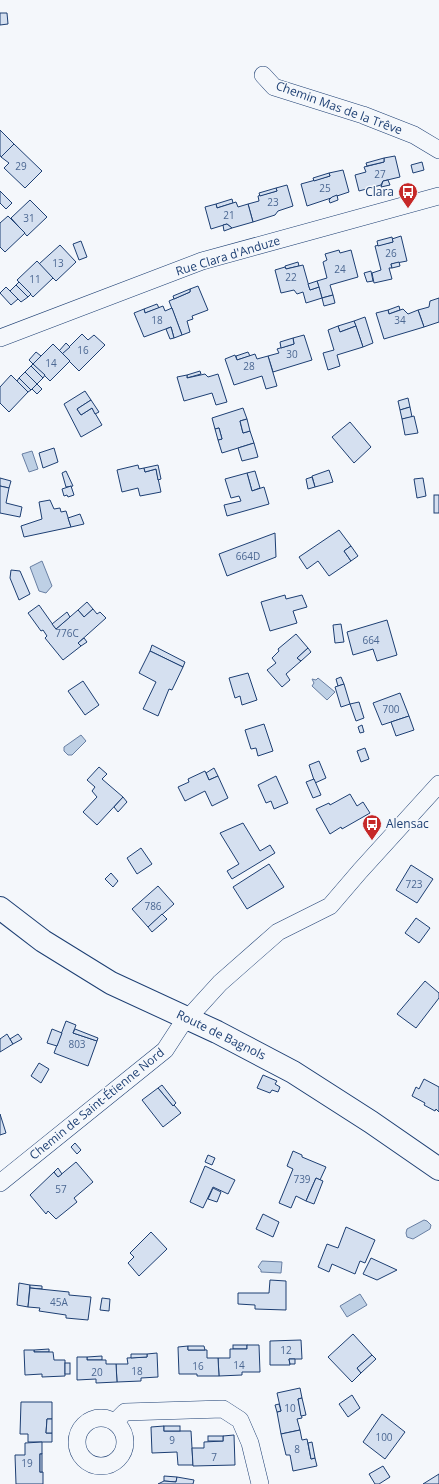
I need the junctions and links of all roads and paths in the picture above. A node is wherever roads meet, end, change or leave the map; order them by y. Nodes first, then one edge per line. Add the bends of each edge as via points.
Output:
1 (263, 75) dead end
2 (439, 150) edge
3 (439, 196) edge
4 (0, 338) edge
5 (439, 784) edge
6 (0, 908) edge
7 (188, 1018) junction
8 (439, 1170) edge
9 (0, 1183) edge
10 (115, 1422) dead end
11 (260, 1484) edge

1 - 2 street, Chemin Mas de la Trêve via 274,87 363,115 414,135
3 - 4 street, Rue Clara d'Anduze via 202,262
5 - 7 street, Chemin de Saint-Étienne Nord via 330,906 278,932 220,983
6 - 7 main road, Route de Bagnols via 77,964 111,983
7 - 8 main road, Route de Bagnols via 293,1072 372,1122
7 - 9 street, Chemin de Saint-Étienne Nord via 165,1050
10 - 11 street via 125,1412 223,1409 240,1420 250,1442

